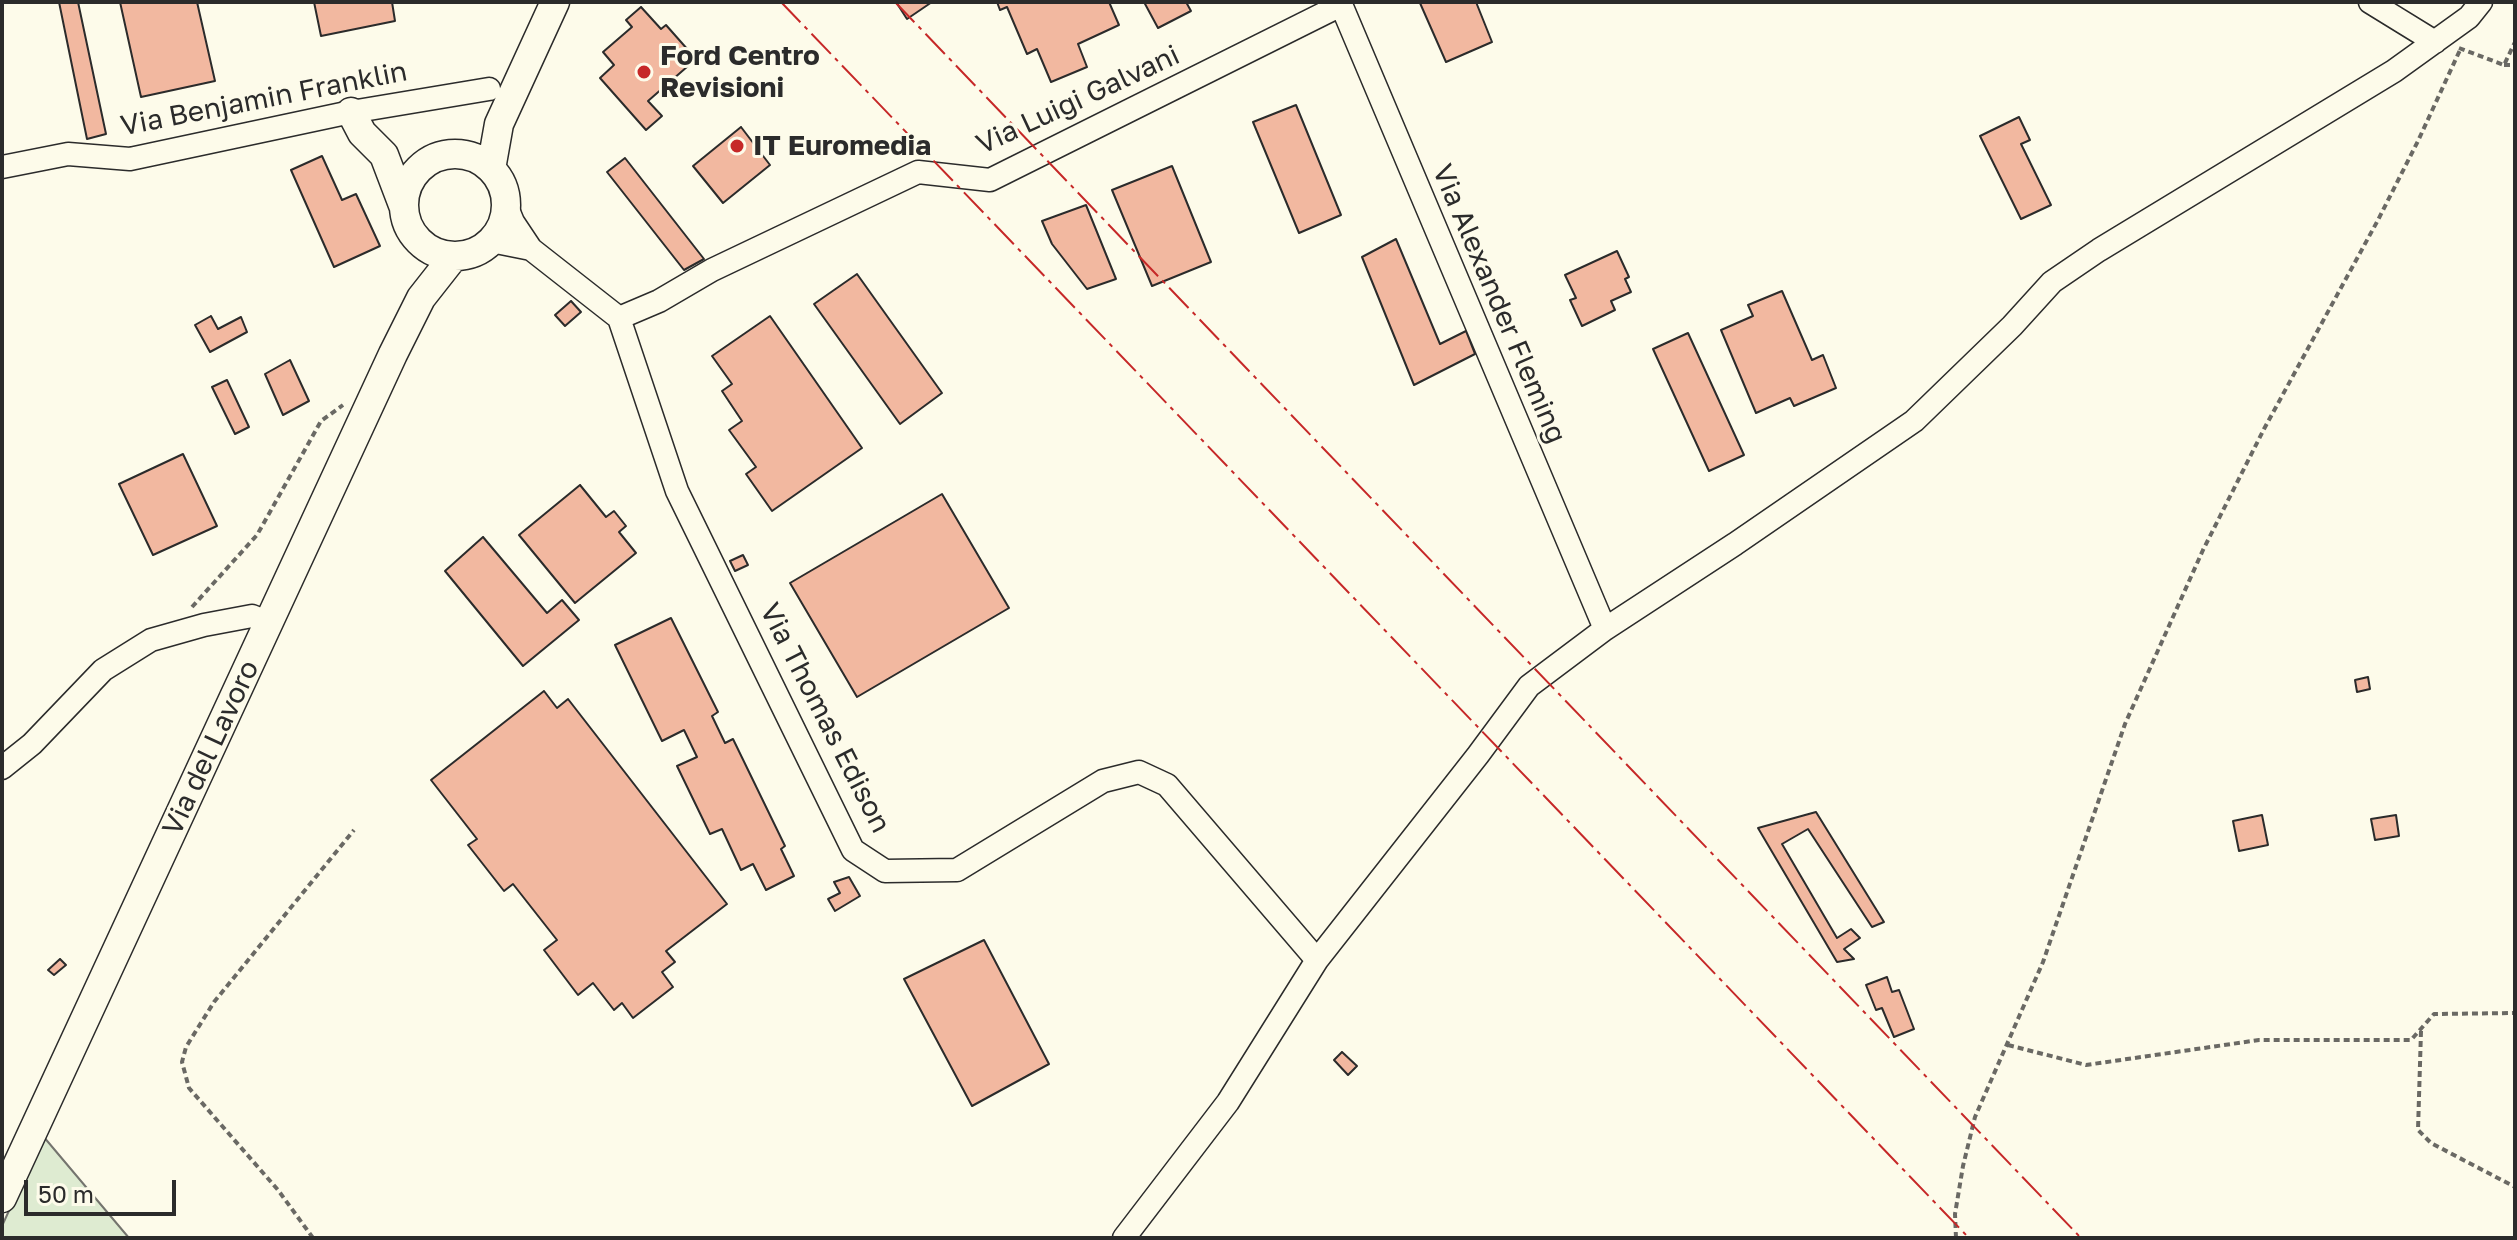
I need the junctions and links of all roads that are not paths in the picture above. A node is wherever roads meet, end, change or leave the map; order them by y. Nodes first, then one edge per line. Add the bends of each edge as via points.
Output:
1 (555, 2) edge
2 (2370, 2) edge
3 (2481, 2) edge
4 (1341, 4) edge
5 (2435, 42) junction
6 (489, 89) dead end
7 (351, 112) junction
8 (499, 124) junction
9 (465, 155) junction
10 (435, 157) junction
11 (2, 167) edge
12 (491, 169) junction
13 (403, 205) junction
14 (506, 205) junction
15 (418, 241) junction
16 (491, 241) junction
17 (531, 249) junction
18 (454, 256) junction
19 (421, 298) junction
20 (619, 318) junction
21 (269, 623) junction
22 (1605, 629) junction
23 (2, 768) edge
24 (1317, 960) junction
25 (2, 1198) edge
26 (1124, 1238) edge

1 - 8 main road
2 - 5 street
3 - 5 street
4 - 20 street, Via Luigi Galvani via 990,180 918,172
4 - 22 street, Via Alexander Fleming
5 - 22 street via 2052,282 1914,421
6 - 7 street, Via Benjamin Franklin
7 - 10 main road via 390,145 411,156
7 - 11 street, Via Benjamin Franklin via 130,159 68,154
7 - 13 main road via 362,133 384,155
8 - 9 main road
8 - 12 main road
9 - 10 main road
9 - 12 main road
10 - 13 main road via 407,185
12 - 14 main road
13 - 15 main road
14 - 16 main road
14 - 17 street
15 - 18 main road
15 - 19 main road
16 - 17 street
16 - 18 main road
17 - 20 street
18 - 19 main road, Via del Lavoro
19 - 21 main road, Via del Lavoro
20 - 24 street, Via Thomas Edison via 677,491 853,850 885,871 957,870 1103,781 1139,772 1167,785
21 - 23 street via 252,616 151,640 103,670
21 - 25 main road, Via del Lavoro
22 - 24 street via 1529,686
24 - 26 street via 1228,1102

